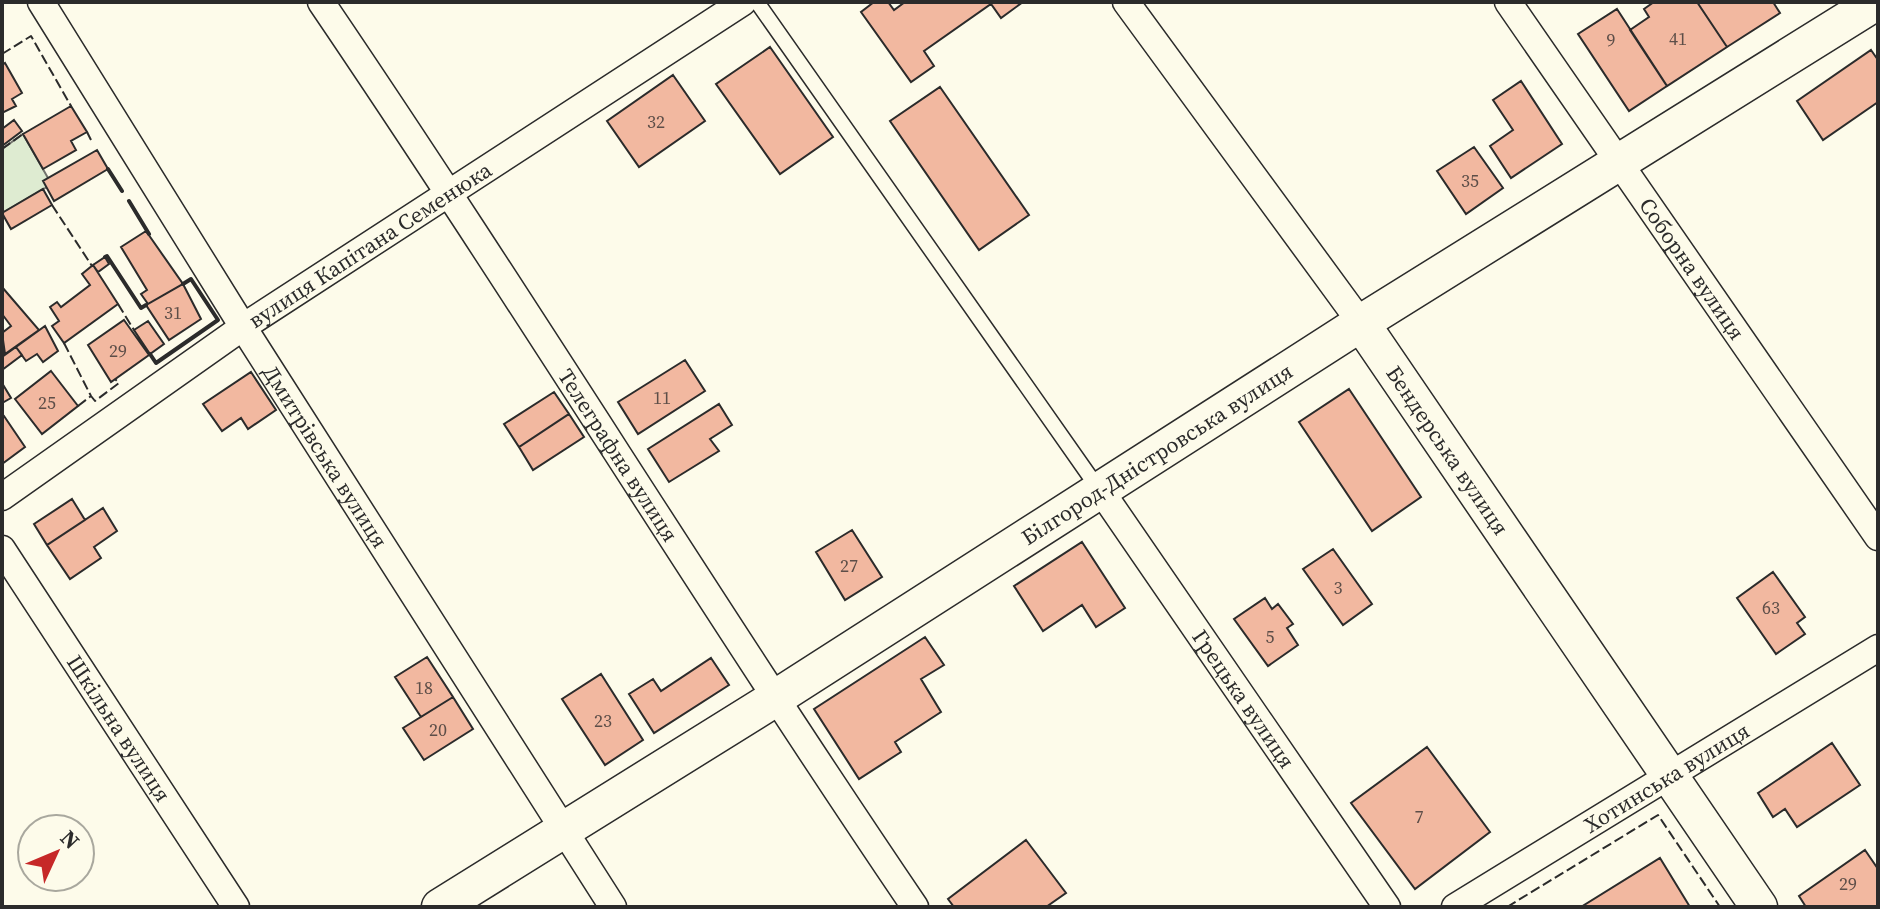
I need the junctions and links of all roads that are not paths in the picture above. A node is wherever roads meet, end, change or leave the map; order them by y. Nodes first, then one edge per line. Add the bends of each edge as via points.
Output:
1 (41, 2) edge
2 (321, 2) edge
3 (743, 2) edge
4 (757, 2) edge
5 (1126, 2) edge
6 (1508, 2) edge
7 (1876, 2) edge
8 (1618, 164) junction
9 (451, 194) junction
10 (1361, 323) junction
11 (243, 327) junction
12 (1101, 491) junction
13 (2, 497) edge
14 (1878, 537) edge
15 (2, 549) edge
16 (1878, 648) edge
17 (774, 699) junction
18 (1671, 776) junction
19 (564, 828) junction
20 (236, 907) edge
21 (440, 907) edge
22 (613, 907) edge
23 (915, 907) edge
24 (1387, 907) edge
25 (1455, 907) edge
26 (1759, 907) edge

1 - 11 street, Дмитрівська вулиця
2 - 9 street, Телеграфна вулиця
3 - 9 street, вулиця Капітана Семенюка
4 - 12 lane
5 - 10 street, Бендерська вулиця
6 - 8 street, Соборна вулиця
7 - 8 main road, Білгород-Дністровська вулиця
8 - 10 main road, Білгород-Дністровська вулиця
8 - 14 street, Соборна вулиця
9 - 11 street, вулиця Капітана Семенюка
9 - 17 street, Телеграфна вулиця
10 - 12 main road, Білгород-Дністровська вулиця
10 - 18 main road, Бендерська вулиця
11 - 13 street, вулиця Капітана Семенюка
11 - 19 street, Дмитрівська вулиця
12 - 17 main road, Білгород-Дністровська вулиця
12 - 24 street, Грецька вулиця
15 - 20 street, Шкільна вулиця
16 - 18 street, Хотинська вулиця
17 - 19 main road, Білгород-Дністровська вулиця
17 - 23 street, Телеграфна вулиця
18 - 25 street, Хотинська вулиця
18 - 26 main road, Бендерська вулиця
19 - 21 main road, Білгород-Дністровська вулиця
19 - 22 street, Дмитрівська вулиця

